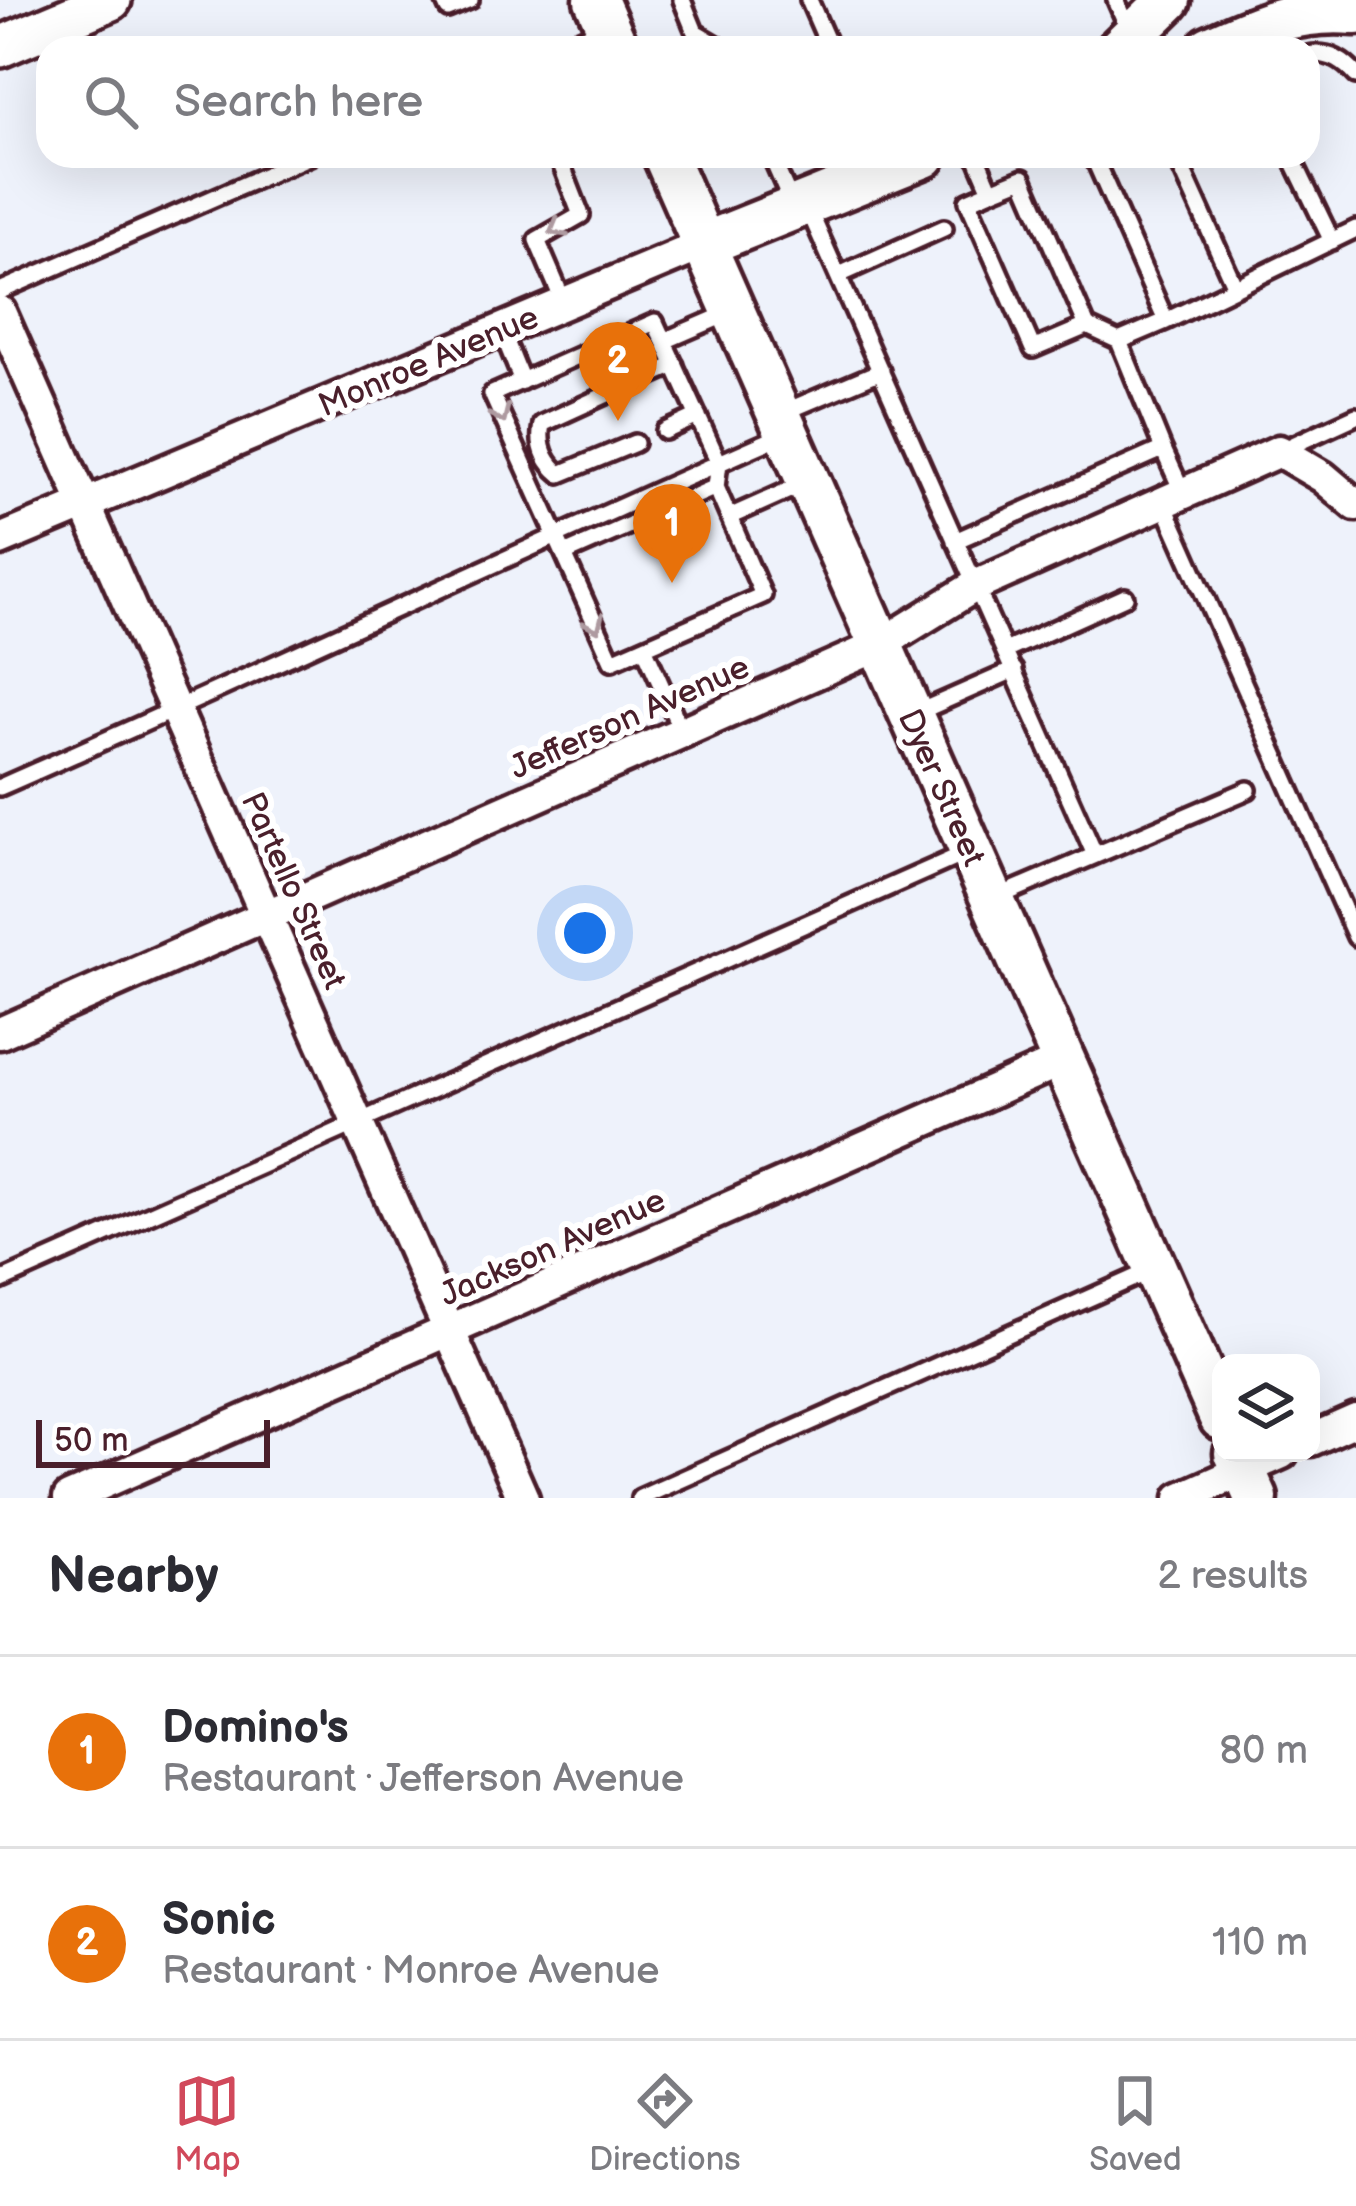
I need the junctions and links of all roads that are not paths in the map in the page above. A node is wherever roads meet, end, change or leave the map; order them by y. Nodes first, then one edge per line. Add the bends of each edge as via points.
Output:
1 (111, 0) edge
2 (444, 0) edge
3 (470, 0) edge
4 (682, 0) edge
5 (809, 0) edge
6 (1169, 0) edge
7 (1356, 13) edge
8 (1123, 28) edge
9 (702, 36) edge
10 (825, 36) edge
11 (1234, 36) edge
12 (0, 47) edge
13 (1320, 54) edge
14 (1356, 75) edge
15 (282, 168) edge
16 (563, 168) edge
17 (670, 168) edge
18 (778, 168) edge
19 (872, 168) edge
20 (981, 168) edge
21 (1098, 168) edge
22 (1181, 168) edge
23 (1298, 168) edge
24 (991, 191) junction
25 (800, 206) junction
26 (944, 228) dead end
27 (1356, 229) edge
28 (1332, 241) junction
29 (705, 244) junction
30 (839, 275) junction
31 (1235, 287) junction
32 (0, 291) edge
33 (564, 303) junction
34 (734, 311) junction
35 (0, 312) edge
36 (1166, 321) junction
37 (1087, 326) junction
38 (501, 329) junction
39 (664, 341) junction
40 (1119, 341) junction
41 (674, 365) junction
42 (881, 371) junction
43 (643, 379) dead end
44 (522, 381) junction
45 (612, 392) dead end
46 (698, 416) junction
47 (1356, 416) edge
48 (783, 424) junction
49 (665, 430) dead end
50 (634, 443) dead end
51 (1163, 449) junction
52 (1279, 451) junction
53 (719, 463) junction
54 (809, 481) junction
55 (716, 487) junction
56 (1173, 498) junction
57 (85, 503) junction
58 (1356, 505) edge
59 (729, 517) junction
60 (554, 536) junction
61 (0, 540) edge
62 (955, 541) junction
63 (564, 554) junction
64 (974, 586) junction
65 (1125, 597) dead end
66 (880, 645) junction
67 (644, 647) junction
68 (1005, 651) junction
69 (1014, 670) junction
70 (176, 710) junction
71 (911, 715) junction
72 (682, 732) junction
73 (0, 787) edge
74 (1248, 790) dead end
75 (971, 851) junction
76 (1095, 855) junction
77 (992, 899) junction
78 (266, 916) junction
79 (1356, 937) edge
80 (0, 1033) edge
81 (1063, 1060) junction
82 (358, 1124) junction
83 (1155, 1268) junction
84 (0, 1281) edge
85 (449, 1331) junction
86 (1212, 1398) edge
87 (1356, 1420) edge
88 (1320, 1436) edge
89 (1255, 1468) edge
90 (69, 1498) edge
91 (523, 1498) edge
92 (640, 1498) edge
93 (1181, 1498) edge

1 - 12 street
2 - 3 lane via 448,9
4 - 9 lane
5 - 10 lane
6 - 8 main road
7 - 11 main road via 1298,14
13 - 14 lane via 1343,60
15 - 32 lane
16 -> 33 lane via 581,215 537,240
17 - 29 main road, Dyer Street
18 - 25 lane
19 - 25 main road, Monroe Avenue
20 - 24 lane
21 - 36 lane
22 - 31 lane
23 - 28 lane
24 - 37 lane via 1023,178
24 - 37 lane via 968,201 1033,349
25 - 29 main road, Monroe Avenue
25 - 30 lane
26 - 30 lane
27 - 28 lane
28 - 31 lane
29 - 33 street, Monroe Avenue
29 - 34 main road, Dyer Street
30 - 42 lane
31 - 36 lane
33 - 38 street, Monroe Avenue
34 - 39 lane
34 - 48 main road, Dyer Street
35 - 57 street, Partello Street
36 - 40 lane
37 - 40 lane
38 - 44 lane
38 - 57 street, Monroe Avenue
39 - 41 lane
39 - 44 lane via 655,322
40 - 51 lane
41 - 43 lane
41 - 46 lane
42 - 48 lane
42 - 62 lane
44 -> 60 lane via 492,394
45 - 50 lane via 542,424 550,466 560,474
46 - 49 lane
46 - 53 lane
47 - 52 lane
48 - 53 lane
48 - 54 main road, Dyer Street
51 - 56 lane
51 - 62 lane
52 - 56 street, Jefferson Avenue
52 - 58 street
53 - 55 lane
53 - 60 lane
54 - 59 lane
54 - 66 main road, Dyer Street
55 - 59 lane
55 - 63 lane
56 - 64 street, Jefferson Avenue
56 - 79 lane
57 - 61 street, Monroe Avenue
57 - 70 street, Partello Street
59 - 67 lane via 763,595
60 - 63 lane
60 - 70 lane
62 - 64 lane
63 -> 67 lane via 612,662
64 - 66 street, Jefferson Avenue
64 - 68 lane
65 - 68 lane
66 - 71 main road, Dyer Street
66 - 72 street, Jefferson Avenue
67 - 72 lane
68 - 69 lane
69 - 71 lane
69 - 76 lane
70 - 73 lane
70 - 78 street, Partello Street
71 - 75 main road, Dyer Street
72 - 78 street, Jefferson Avenue
74 - 76 lane
75 - 77 main road, Dyer Street
75 - 82 lane
76 - 77 lane
77 - 81 main road, Dyer Street
78 - 80 street, Jefferson Avenue
78 - 82 street, Partello Street
81 - 83 main road, Dyer Street
81 - 85 street, Jackson Avenue
82 - 84 lane
82 - 85 street, Partello Street
83 - 86 main road, Dyer Street
83 - 92 lane
85 - 90 street, Jackson Avenue
85 - 91 street, Partello Street
87 - 88 street
89 - 93 street

